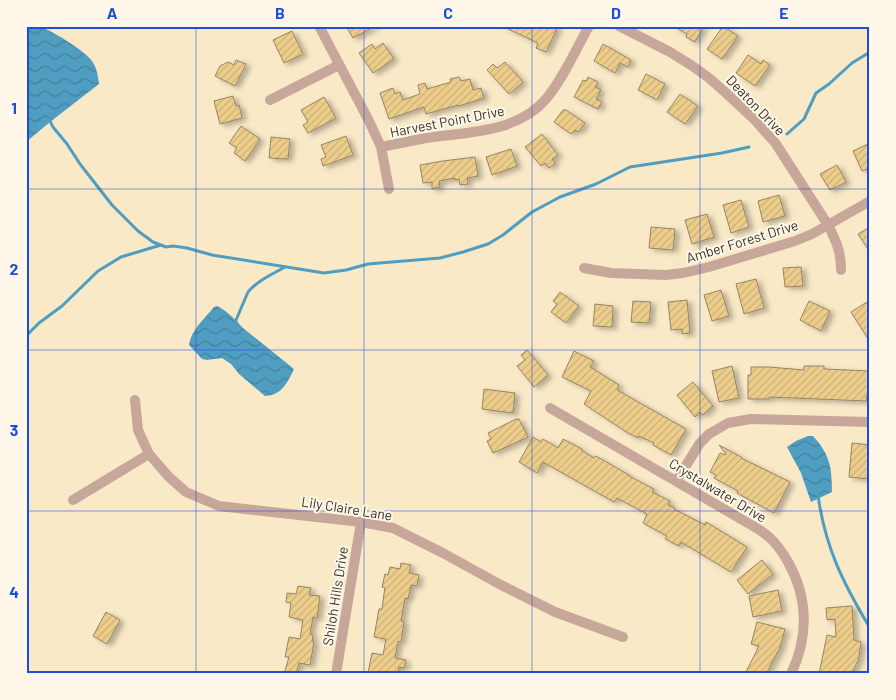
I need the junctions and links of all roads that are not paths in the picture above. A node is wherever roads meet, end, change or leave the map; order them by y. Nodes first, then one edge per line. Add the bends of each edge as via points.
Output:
1 (319, 26) edge
2 (589, 26) edge
3 (619, 26) edge
4 (339, 65) junction
5 (270, 100) dead end
6 (381, 147) junction
7 (390, 189) dead end
8 (870, 201) edge
9 (828, 225) junction
10 (584, 268) dead end
11 (841, 270) dead end
12 (135, 400) dead end
13 (550, 408) dead end
14 (870, 422) edge
15 (149, 454) junction
16 (677, 480) junction
17 (73, 500) dead end
18 (361, 522) junction
19 (622, 637) dead end
20 (336, 674) edge
21 (791, 674) edge

1 - 4 street
2 - 6 street, Harvest Point Drive via 559,80 546,99 529,114 502,126
3 - 9 street, Deaton Drive via 691,64 755,120 776,144
4 - 5 street
4 - 6 street
6 - 7 street
8 - 9 street, Amber Forest Drive
9 - 10 street, Amber Forest Drive via 795,241 683,274 620,274
9 - 11 street, Deaton Drive via 841,255
12 - 15 street, Lily Claire Lane via 138,430
13 - 16 street, Crystalwater Drive
14 - 16 street via 751,419 728,423 700,442
15 - 17 street
15 - 18 street, Lily Claire Lane via 186,492 219,506
16 - 21 street, Crystalwater Drive via 754,526 770,538 786,558 799,584 804,610 801,646
18 - 19 street, Lily Claire Lane via 393,528 555,612
18 - 20 street, Shiloh Hills Drive

